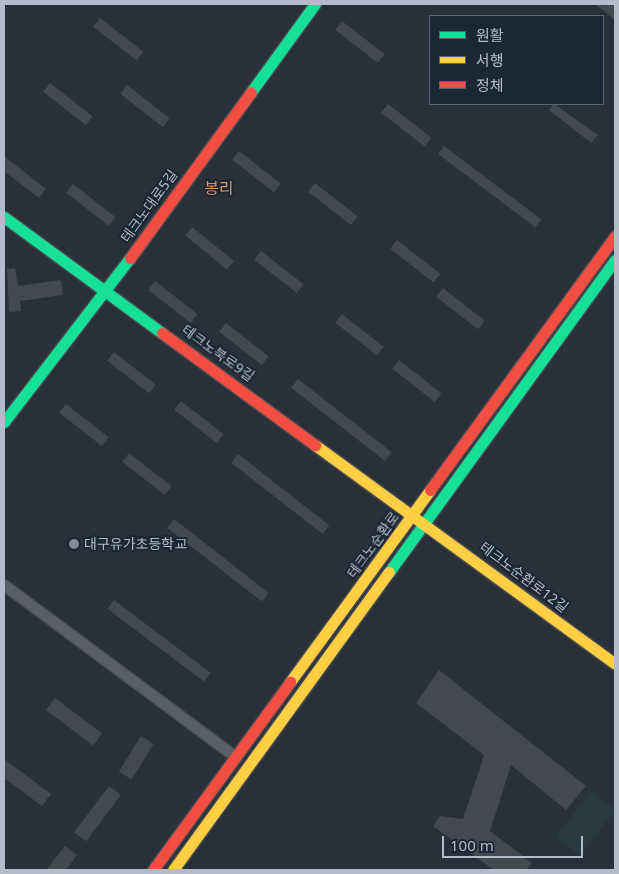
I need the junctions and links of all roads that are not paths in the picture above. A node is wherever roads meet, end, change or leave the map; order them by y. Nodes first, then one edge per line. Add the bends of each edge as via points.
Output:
1 (315, 4) edge
2 (4, 217) edge
3 (615, 236) edge
4 (615, 260) edge
5 (106, 291) junction
6 (4, 422) edge
7 (415, 514) junction
8 (427, 523) junction
9 (4, 585) edge
10 (615, 664) edge
11 (237, 758) junction
12 (153, 870) edge
13 (173, 870) edge

1 - 5 street, 테크노대로5길
2 - 5 street, 테크노북로9길
3 - 7 street, 테크노순환로
4 - 8 street
5 - 6 street, 테크노대로5길
5 - 7 street, 테크노북로9길
7 - 8 street, 테크노순환로12길
7 - 11 street, 테크노순환로
8 - 10 street, 테크노순환로12길
8 - 13 street
9 - 11 street
11 - 12 street, 테크노순환로

